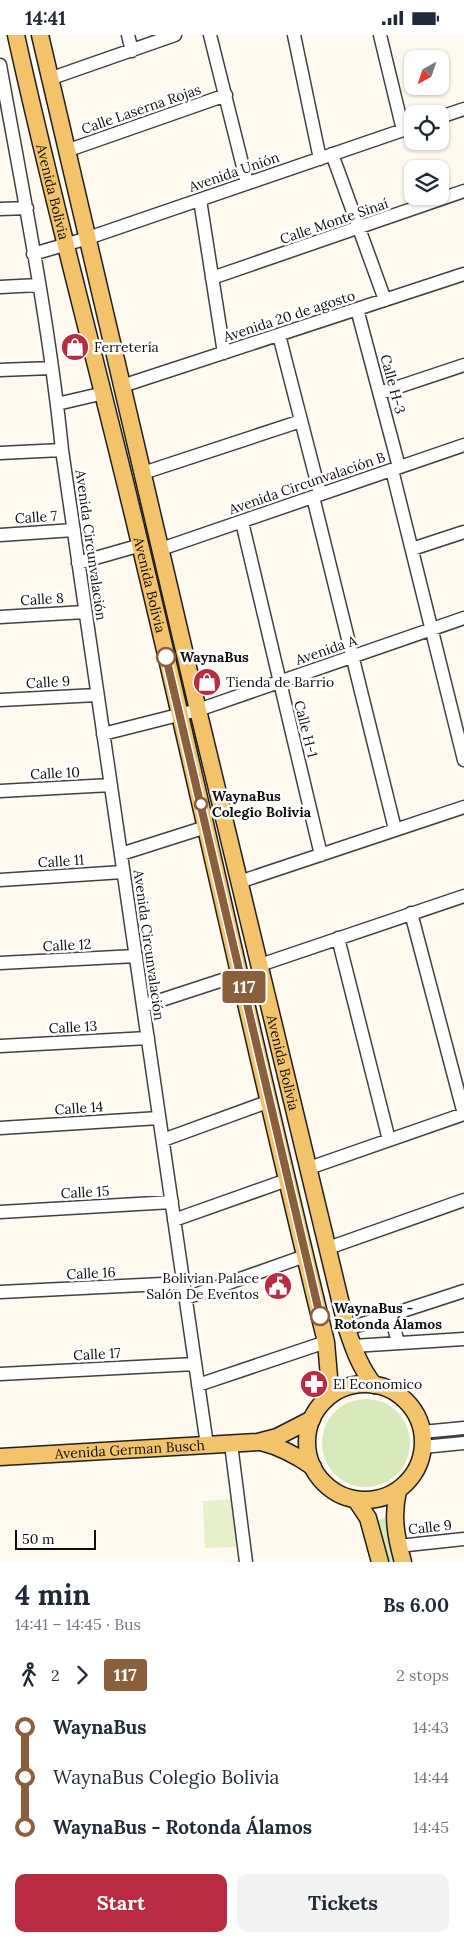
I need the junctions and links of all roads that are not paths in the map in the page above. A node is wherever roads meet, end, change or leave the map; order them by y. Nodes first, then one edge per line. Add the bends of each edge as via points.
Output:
1 (16, 35) edge
2 (40, 35) edge
3 (128, 35) edge
4 (176, 35) edge
5 (210, 35) edge
6 (294, 35) edge
7 (381, 35) edge
8 (132, 51) junction
9 (0, 65) edge
10 (49, 79) junction
11 (226, 95) junction
12 (464, 109) edge
13 (404, 114) edge
14 (449, 114) edge
15 (6, 129) edge
16 (404, 129) edge
17 (66, 151) junction
18 (332, 154) junction
19 (320, 159) junction
20 (247, 183) junction
21 (464, 191) edge
22 (200, 200) junction
23 (27, 208) junction
24 (0, 209) edge
25 (359, 229) junction
26 (88, 238) junction
27 (65, 246) junction
28 (34, 254) junction
29 (464, 274) edge
30 (212, 278) junction
31 (39, 285) junction
32 (0, 287) edge
33 (385, 300) junction
34 (356, 309) junction
35 (278, 335) junction
36 (224, 353) junction
37 (464, 365) edge
38 (52, 367) junction
39 (0, 370) edge
40 (122, 386) junction
41 (104, 393) junction
42 (380, 393) junction
43 (57, 404) junction
44 (301, 421) junction
45 (464, 445) edge
46 (62, 450) junction
47 (0, 453) edge
48 (396, 469) junction
49 (143, 473) junction
50 (317, 496) junction
51 (242, 522) junction
52 (74, 530) junction
53 (464, 532) edge
54 (0, 535) edge
55 (141, 545) junction
56 (161, 549) junction
57 (412, 549) junction
58 (78, 563) junction
59 (85, 612) junction
60 (0, 617) edge
61 (464, 618) edge
62 (432, 629) junction
63 (352, 657) junction
64 (279, 682) junction
65 (98, 695) junction
66 (0, 700) edge
67 (198, 710) junction
68 (180, 713) junction
69 (103, 734) junction
70 (464, 760) edge
71 (111, 785) junction
72 (0, 791) edge
73 (464, 807) edge
74 (206, 827) junction
75 (395, 829) junction
76 (121, 854) junction
77 (321, 855) junction
78 (124, 872) junction
79 (0, 880) edge
80 (240, 882) junction
81 (464, 896) edge
82 (411, 913) junction
83 (338, 938) junction
84 (136, 956) junction
85 (0, 963) edge
86 (260, 965) junction
87 (241, 974) junction
88 (143, 1006) junction
89 (148, 1038) junction
90 (0, 1046) edge
91 (270, 1101) junction
92 (464, 1114) edge
93 (159, 1118) junction
94 (0, 1128) edge
95 (389, 1139) junction
96 (163, 1140) junction
97 (309, 1169) junction
98 (287, 1180) junction
99 (464, 1200) edge
100 (172, 1202) junction
101 (0, 1212) edge
102 (174, 1219) junction
103 (328, 1248) junction
104 (305, 1256) junction
105 (183, 1283) junction
106 (464, 1291) edge
107 (0, 1293) edge
108 (186, 1298) junction
109 (391, 1315) junction
110 (347, 1329) junction
111 (464, 1339) edge
112 (326, 1342) junction
113 (398, 1343) junction
114 (353, 1346) junction
115 (195, 1364) junction
116 (0, 1374) edge
117 (198, 1385) junction
118 (374, 1385) junction
119 (326, 1399) junction
120 (312, 1419) junction
121 (464, 1428) edge
122 (423, 1439) junction
123 (258, 1442) junction
124 (230, 1443) junction
125 (464, 1443) edge
126 (207, 1445) junction
127 (0, 1457) edge
128 (313, 1467) junction
129 (398, 1491) junction
130 (356, 1500) junction
131 (464, 1539) edge
132 (398, 1546) junction
133 (246, 1562) edge
134 (380, 1562) edge
135 (402, 1562) edge

1 - 27 main road, Avenida Bolivia
2 - 10 main road, Avenida Bolivia
3 - 8 street
4 - 8 street
5 - 11 street
6 - 19 street
7 - 13 street
8 - 10 street
9 - 15 street, Avenida Circunvalación
10 - 17 main road, Avenida Bolivia
11 - 17 street, Calle Laserna Rojas
11 - 20 street
12 - 14 street
15 - 23 street, Avenida Circunvalación
16 - 18 street, Avenida Unión
17 - 26 main road, Avenida Bolivia
18 - 19 street, Avenida Unión
18 - 25 street
19 - 20 street, Avenida Unión
20 - 22 street, Avenida Unión
21 - 25 street, Calle Monte Sinaí
22 - 26 street, Avenida Unión
22 - 30 street
23 - 24 street
23 - 28 street, Avenida Circunvalación
25 - 30 street, Calle Monte Sinaí
25 - 33 street
26 - 27 street, Avenida Unión
26 - 40 main road, Avenida Bolivia
27 - 28 street, Avenida Unión
27 - 41 main road, Avenida Bolivia
28 - 31 street, Avenida Circunvalación
29 - 33 street, Avenida 20 de agosto
30 - 36 street
31 - 32 street
31 - 38 street, Avenida Circunvalación
33 - 34 street, Avenida 20 de agosto
34 - 35 street, Avenida 20 de agosto
34 - 42 street, Calle H-3
35 - 36 street, Avenida 20 de agosto
35 - 44 street
36 - 40 street, Avenida 20 de agosto
37 - 42 street
38 - 39 street
38 - 43 street, Avenida Circunvalación
40 - 49 main road, Avenida Bolivia
41 - 43 street
41 - 55 main road, Avenida Bolivia
42 - 48 street, Calle H-3
43 - 46 street, Avenida Circunvalación
44 - 49 street
44 - 50 street
45 - 48 street, Avenida Circunvalación B
46 - 47 street
46 - 52 street, Avenida Circunvalación
48 - 50 street, Avenida Circunvalación B
48 - 57 street, Calle H-3
49 - 56 main road, Avenida Bolivia
50 - 51 street, Avenida Circunvalación B
50 - 63 street
51 - 56 street, Avenida Circunvalación B
51 - 64 street, Calle H-1
52 - 54 street, Calle 7
52 - 58 street, Avenida Circunvalación
53 - 57 street
55 - 58 street
55 - 68 main road, Avenida Bolivia
56 - 67 main road, Avenida Bolivia
57 - 62 street, Calle H-3
58 - 59 street, Avenida Circunvalación
59 - 60 street, Calle 8
59 - 65 street, Avenida Circunvalación
61 - 62 street, Avenida A
62 - 63 street, Avenida A
62 - 70 street, Calle H-3
63 - 64 street, Avenida A
63 - 75 street
64 - 67 street, Avenida A
64 - 77 street, Calle H-1
65 - 66 street, Calle 9
65 - 69 street, Avenida Circunvalación
67 - 68 street, Avenida A
67 - 80 main road, Avenida Bolivia
68 - 69 street, Avenida A
68 - 74 main road, Avenida Bolivia
69 - 71 street, Avenida Circunvalación
71 - 72 street, Calle 10
71 - 76 street, Avenida Circunvalación
73 - 75 street
74 - 76 street
74 - 87 main road, Avenida Bolivia
75 - 77 street
76 - 78 street, Avenida Circunvalación
77 - 80 street
78 - 79 street, Calle 11
78 - 84 street, Avenida Circunvalación
80 - 86 main road, Avenida Bolivia
81 - 82 street
82 - 83 street
82 - 92 street
83 - 86 street
83 - 95 street
84 - 85 street, Calle 12
84 - 88 street, Avenida Circunvalación
86 - 97 main road, Avenida Bolivia
87 - 88 street
87 - 91 main road, Avenida Bolivia
88 - 89 street, Avenida Circunvalación
89 - 90 street, Calle 13
89 - 93 street, Avenida Circunvalación
91 - 96 street
91 - 98 main road, Avenida Bolivia
92 - 95 street
93 - 94 street, Calle 14
93 - 96 street, Avenida Circunvalación
95 - 97 street
96 - 100 street, Avenida Circunvalación
97 - 103 main road, Avenida Bolivia
98 - 102 street
98 - 104 main road, Avenida Bolivia
99 - 103 street
100 - 101 street, Calle 15
100 - 102 street, Avenida Circunvalación
102 - 105 street, Avenida Circunvalación
103 - 110 main road, Avenida Bolivia
104 - 108 street
104 - 112 main road, Avenida Bolivia
105 - 107 street, Calle 16
105 - 108 street, Avenida Circunvalación
106 - 109 street
108 - 115 street, Avenida Circunvalación
109 - 110 street
109 - 113 street
110 - 114 main road, Avenida Bolivia
111 - 113 street
112 - 117 street
112 - 119 main road, Avenida Bolivia via 329,1358
113 - 114 street
114 - 118 main road, Avenida Bolivia via 362,1369
115 - 116 street, Calle 17
115 - 117 street, Avenida Circunvalación
117 - 126 street, Avenida Circunvalación
118 - 119 main road via 348,1387
118 - 122 main road via 386,1388 406,1401 419,1420
119 - 120 main road
120 - 123 main road, Avenida German Busch via 286,1433
120 - 128 main road via 307,1445
121 - 122 street
122 - 125 street
122 - 129 main road via 415,1472
123 - 124 main road, Avenida German Busch
123 - 128 main road, Avenida German Busch via 296,1455
124 - 126 main road, Avenida German Busch
124 - 133 street
126 - 127 main road, Avenida German Busch
128 - 130 main road via 333,1491
129 - 130 main road via 382,1498
129 - 132 main road via 394,1517
130 - 134 main road via 368,1518
131 - 132 street, Calle 9
132 - 135 main road

